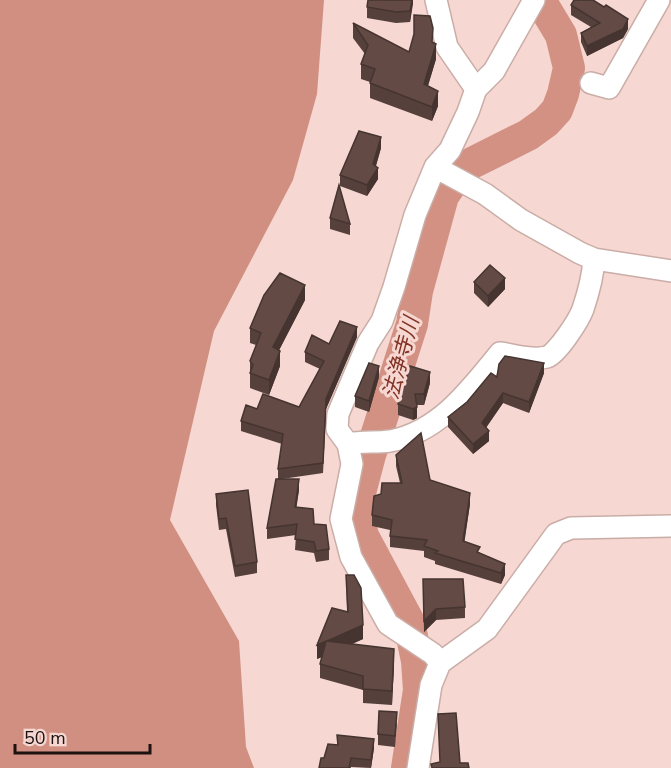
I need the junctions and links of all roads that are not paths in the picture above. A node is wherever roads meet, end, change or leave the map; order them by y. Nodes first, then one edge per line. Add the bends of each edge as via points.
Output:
1 (436, 0) edge
2 (534, 0) edge
3 (659, 0) edge
4 (591, 83) dead end
5 (476, 89) junction
6 (435, 167) junction
7 (594, 259) junction
8 (671, 271) edge
9 (348, 444) junction
10 (671, 526) edge
11 (440, 663) junction
12 (418, 768) edge

1 - 5 street via 447,47
2 - 5 street via 494,71
3 - 4 street via 609,88
5 - 6 street via 450,150
6 - 7 street
6 - 9 street via 415,215 382,321 368,343 338,414 337,429
7 - 8 street
7 - 9 street via 582,312 549,357 535,359 500,353 465,396 427,428 390,441
9 - 11 street via 352,464 341,519 351,556 388,624
10 - 11 street via 571,528 556,534 487,629
11 - 12 street via 431,685

